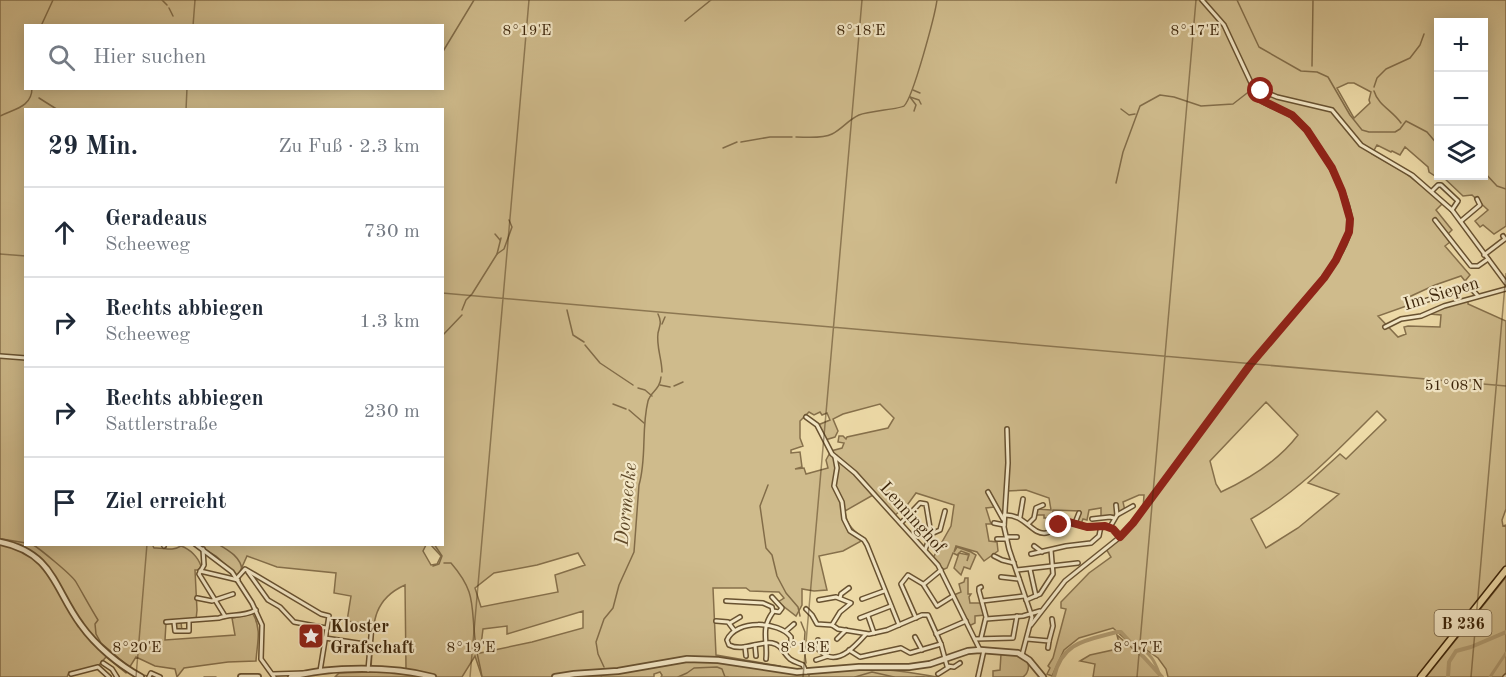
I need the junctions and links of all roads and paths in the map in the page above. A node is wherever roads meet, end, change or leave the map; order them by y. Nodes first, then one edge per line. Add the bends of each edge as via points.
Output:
1 (1202, 0) edge
2 (1253, 87) junction
3 (1431, 192) junction
4 (1477, 199) dead end
5 (1452, 210) junction
6 (1435, 220) dead end
7 (1461, 221) junction
8 (1503, 236) dead end
9 (1484, 255) junction
10 (1488, 259) junction
11 (1506, 283) edge
12 (1506, 289) edge
13 (1478, 296) junction
14 (1411, 305) dead end
15 (1385, 327) dead end
16 (0, 356) edge
17 (24, 358) edge
18 (806, 417) dead end
19 (1007, 429) dead end
20 (835, 457) junction
21 (988, 492) dead end
22 (1023, 499) dead end
23 (1043, 505) dead end
24 (1116, 505) dead end
25 (1133, 506) dead end
26 (945, 512) dead end
27 (1079, 513) dead end
28 (1004, 515) junction
29 (1118, 515) junction
30 (1020, 517) junction
31 (1053, 518) dead end
32 (1092, 519) dead end
33 (1114, 519) junction
34 (1004, 522) junction
35 (901, 523) junction
36 (1075, 523) junction
37 (994, 524) dead end
38 (1028, 524) junction
39 (1059, 525) junction
40 (1101, 526) junction
41 (1110, 527) junction
42 (931, 534) junction
43 (1017, 537) dead end
44 (1120, 537) junction
45 (1007, 538) junction
46 (997, 539) dead end
47 (0, 542) edge
48 (198, 546) edge
49 (1034, 546) dead end
50 (203, 549) junction
51 (925, 549) junction
52 (1051, 549) junction
53 (1042, 552) junction
54 (1031, 554) dead end
55 (994, 556) dead end
56 (1014, 563) junction
57 (1078, 563) dead end
58 (1053, 567) junction
59 (1030, 569) junction
60 (247, 570) junction
61 (941, 570) junction
62 (1017, 570) junction
63 (1506, 570) edge
64 (200, 571) junction
65 (1001, 577) dead end
66 (237, 579) junction
67 (1019, 579) junction
68 (924, 585) junction
69 (981, 587) dead end
70 (849, 588) dead end
71 (884, 591) junction
72 (233, 594) dead end
73 (953, 596) junction
74 (1036, 596) junction
75 (772, 597) dead end
76 (197, 598) dead end
77 (840, 598) junction
78 (1025, 598) junction
79 (862, 599) dead end
80 (216, 600) junction
81 (819, 600) dead end
82 (726, 601) dead end
83 (982, 601) junction
84 (891, 606) junction
85 (937, 606) junction
86 (806, 609) dead end
87 (256, 610) junction
88 (1041, 610) junction
89 (773, 611) junction
90 (938, 611) dead end
91 (1031, 614) junction
92 (225, 616) junction
93 (868, 616) junction
94 (1017, 616) junction
95 (740, 617) dead end
96 (860, 618) dead end
97 (916, 618) junction
98 (986, 619) junction
99 (1052, 619) dead end
100 (189, 620) junction
101 (716, 621) dead end
102 (966, 621) junction
103 (166, 622) dead end
104 (174, 622) junction
105 (730, 623) junction
106 (794, 624) dead end
107 (372, 625) dead end
108 (767, 625) junction
109 (832, 625) junction
110 (899, 625) junction
111 (1030, 625) junction
112 (327, 628) junction
113 (734, 630) junction
114 (846, 630) junction
115 (786, 631) junction
116 (874, 633) junction
117 (866, 634) junction
118 (936, 634) junction
119 (915, 637) dead end
120 (325, 638) junction
121 (981, 638) junction
122 (837, 639) dead end
123 (975, 639) junction
124 (1027, 639) junction
125 (818, 640) dead end
126 (1049, 641) junction
127 (766, 643) junction
128 (941, 644) junction
129 (370, 645) junction
130 (755, 645) junction
131 (745, 647) junction
132 (1047, 648) dead end
133 (784, 650) junction
134 (849, 650) junction
135 (922, 650) junction
136 (982, 650) junction
137 (1023, 654) junction
138 (746, 656) dead end
139 (756, 656) dead end
140 (828, 656) junction
141 (766, 659) dead end
142 (945, 659) junction
143 (816, 660) dead end
144 (103, 663) dead end
145 (960, 663) dead end
146 (949, 667) junction
147 (368, 670) junction
148 (320, 671) junction
149 (806, 672) junction
150 (305, 673) junction
151 (71, 674) dead end
152 (938, 674) dead end
153 (150, 676) edge
154 (273, 676) edge
155 (1042, 676) edge
156 (109, 677) edge
157 (117, 677) edge
158 (141, 677) edge
159 (160, 677) edge
160 (241, 677) edge
161 (258, 677) edge
162 (291, 677) edge
163 (433, 677) edge
164 (555, 677) edge
165 (978, 677) edge
166 (1421, 677) edge

1 - 2 street via 1223,24
2 - 3 street via 1277,97 1331,109 1361,145 1406,171
2 - 44 street via 1257,98 1292,115 1310,134 1342,191 1350,219 1349,232 1324,278 1256,358
3 - 5 street
3 - 5 street via 1441,185 1458,201
4 - 7 street via 1480,205
5 - 7 street
6 - 10 street via 1471,266
7 - 9 street
8 - 9 street via 1505,239
9 - 10 street
10 - 11 street
12 - 13 street, Im Siepen
13 - 14 street via 1470,287
13 - 15 street, Im Siepen
16 - 17 street
18 - 20 street, Lenninghof via 817,425
19 - 28 street
20 - 35 street, Lenninghof via 852,469
20 - 71 street via 834,486 842,502 844,519 850,531 866,544
21 - 34 street
22 - 30 street
23 - 38 street via 1036,508
24 - 29 street
25 - 29 street
26 - 42 street via 940,530
27 - 36 street
28 - 30 street
28 - 34 street
29 - 33 street
30 - 38 street
31 - 39 street
32 - 33 street
33 - 41 street
34 - 37 street
34 - 45 street
35 - 42 street via 923,503
35 - 51 street, Lenninghof
36 - 39 street
36 - 40 street
38 - 39 street via 1044,533
40 - 41 street
40 - 52 street via 1099,536 1091,543
41 - 44 street
42 - 51 street
43 - 45 street
44 - 88 street via 1071,576
45 - 46 street
45 - 56 street
47 - 158 street via 40,561 89,636
48 - 50 street
49 - 53 street
50 - 64 street via 204,565
50 - 66 street
51 - 61 street, Lenninghof
52 - 53 street
52 - 58 street
53 - 54 street
55 - 56 street
56 - 62 street
57 - 58 street
58 - 59 street
58 - 74 street via 1053,574
59 - 62 street
59 - 74 street
60 - 66 street
60 - 112 street via 268,600 294,622
60 - 112 street via 328,616
61 - 68 street
61 - 73 street, Lenninghof
62 - 67 street
63 - 166 main road, B 236
64 - 66 street
64 - 80 street
65 - 67 street
66 - 87 street
67 - 78 street
68 - 85 street
68 - 97 street via 909,575 901,582
69 - 83 street
70 - 77 street
71 - 79 street
71 - 84 street
72 - 80 street
73 - 85 street
73 - 102 street, Lenninghof
74 - 78 street
75 - 89 street via 782,608
76 - 80 street
77 - 81 street
77 - 109 street via 851,604
78 - 83 street
78 - 91 street
80 - 92 street
82 - 89 street via 763,603
83 - 98 street
84 - 93 street
84 - 110 street
85 - 90 street
86 - 109 street via 817,626
87 - 92 street via 241,616
87 - 154 street via 262,626 261,659
88 - 91 street
88 - 111 street
89 - 108 street
91 - 94 street
91 - 111 street
92 - 100 street
93 - 96 street
93 - 116 street
94 - 98 street
94 - 121 street via 1013,638
95 - 105 street
97 - 110 street
97 - 118 street via 928,615
98 - 121 street
99 - 126 street
100 - 104 street
100 - 104 street via 189,630 185,632 175,632
101 - 105 street
102 - 118 street
102 - 123 street, Lenninghof
103 - 104 street
105 - 113 street
106 - 115 street
107 - 129 street
108 - 113 street
108 - 115 street
108 - 127 street
109 - 114 street
110 - 116 street
111 - 124 street
112 - 120 street
113 - 131 street via 727,638 728,644
114 - 117 street
114 - 122 street
115 - 133 street via 792,641
116 - 117 street
117 - 134 street
118 - 128 street
119 - 135 street
120 - 129 street
120 - 148 street
121 - 123 street
123 - 136 street, Lenninghof
124 - 126 street
124 - 137 street
125 - 140 street via 818,649
126 - 132 street
127 - 130 street
127 - 133 street
127 - 141 street
128 - 135 street
128 - 142 street
129 - 147 street
130 - 131 street
130 - 139 street
131 - 138 street
133 - 149 street
134 - 135 street via 860,657 901,648 909,653
134 - 140 street via 839,656
136 - 137 street
136 - 142 street
136 - 165 street
137 - 155 street
140 - 143 street
142 - 146 street
142 - 149 street via 914,667
144 - 157 street
145 - 146 street
146 - 152 street
147 - 148 street
147 - 163 street via 406,671
148 - 150 street
149 - 164 street via 686,659
150 - 154 street
150 - 162 street
151 - 156 street via 99,667
153 - 159 street
160 - 161 street

